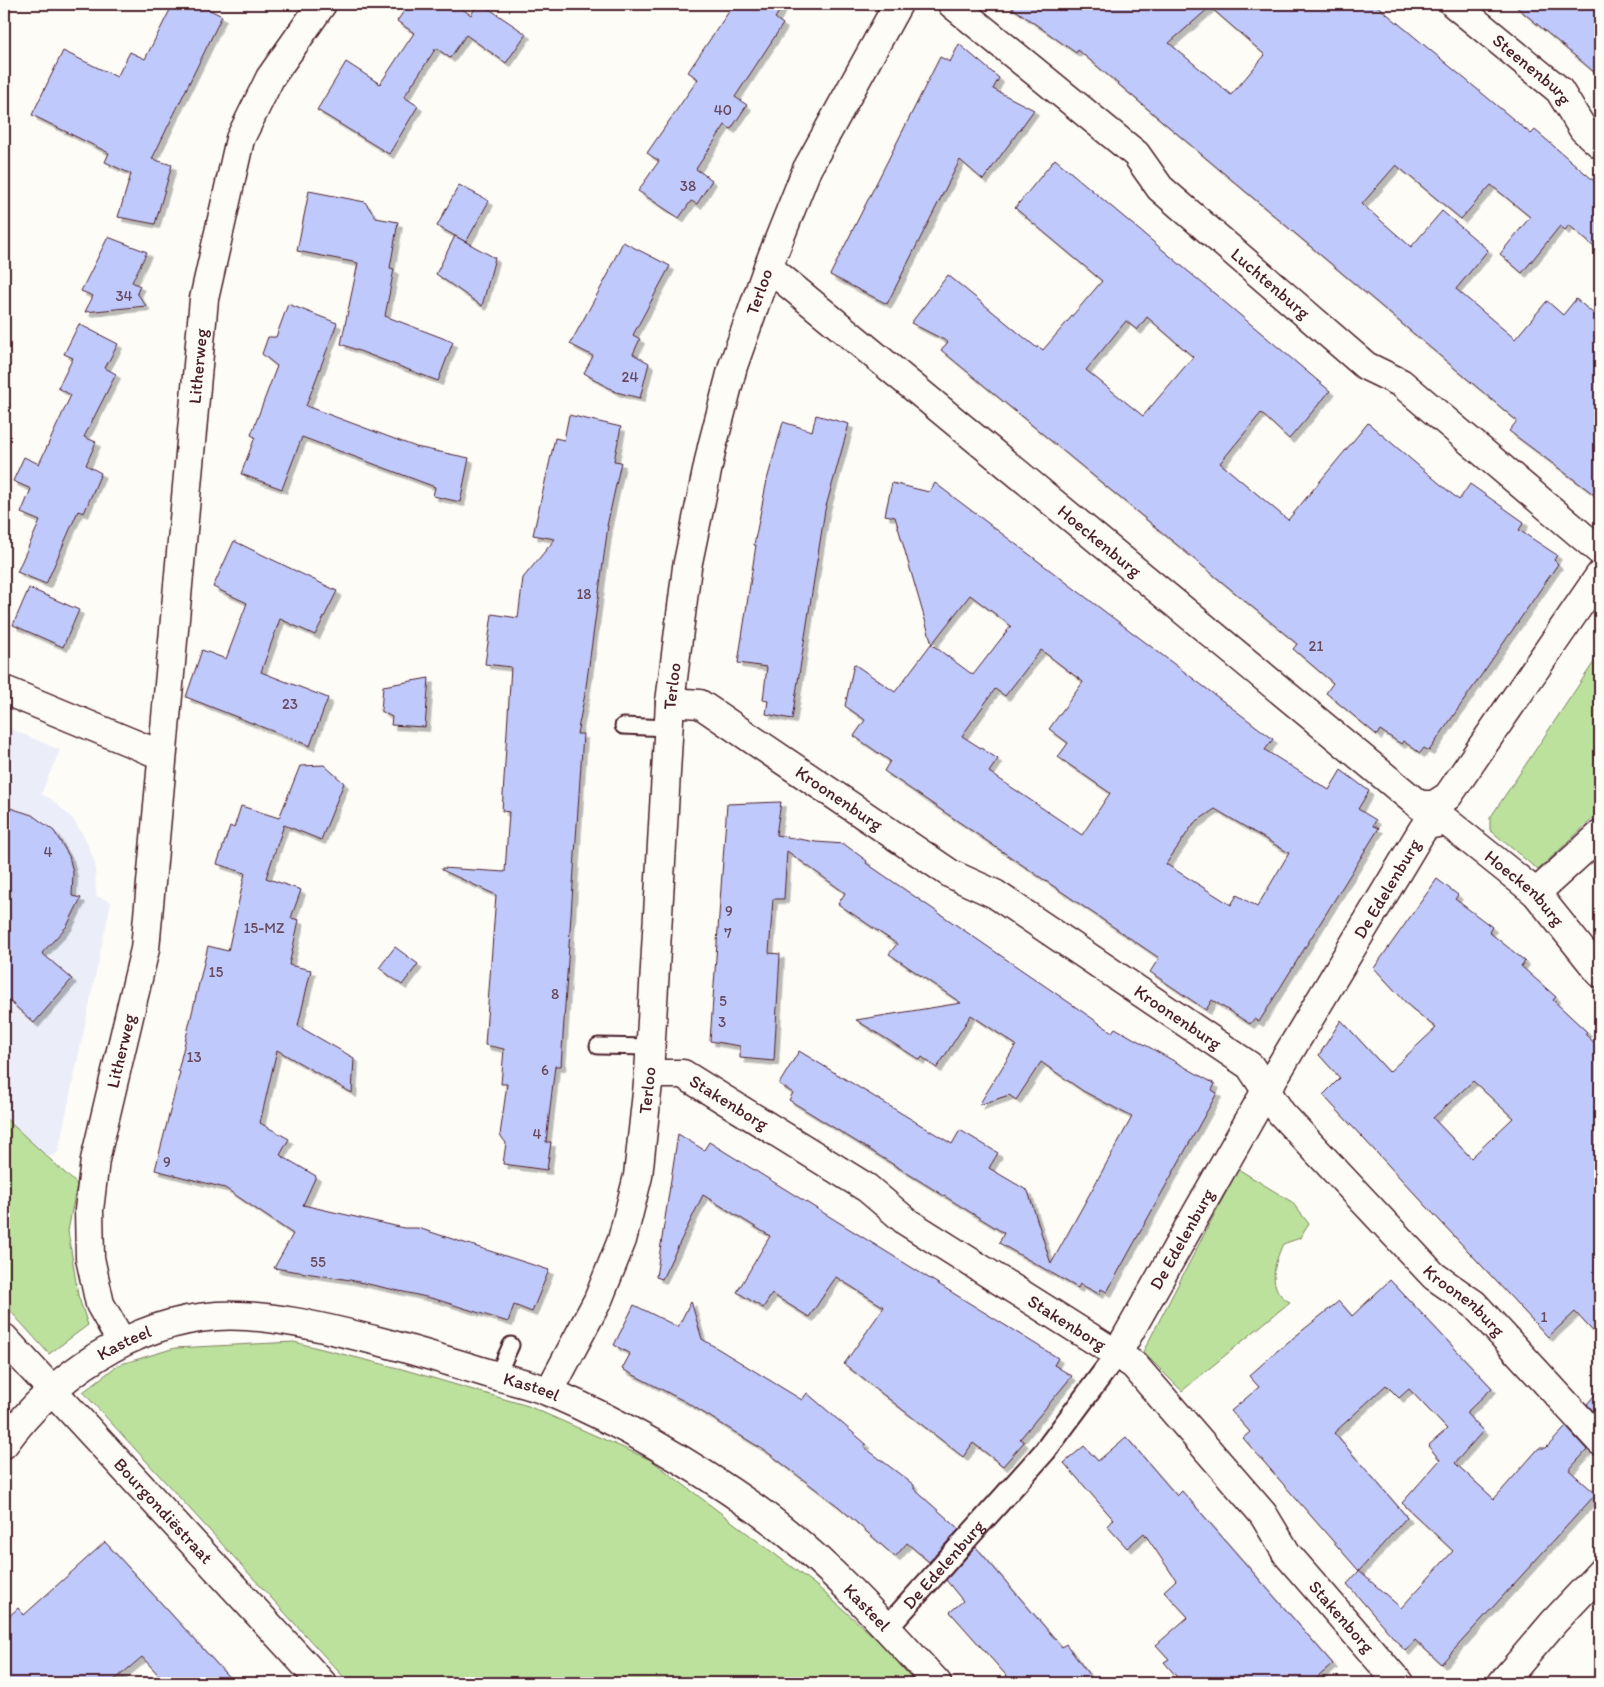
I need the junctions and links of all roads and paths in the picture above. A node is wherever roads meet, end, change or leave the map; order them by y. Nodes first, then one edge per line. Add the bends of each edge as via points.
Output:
1 (322, 4) edge
2 (898, 4) edge
3 (952, 4) edge
4 (1454, 4) edge
5 (1600, 144) edge
6 (768, 267) junction
7 (1600, 551) edge
8 (1600, 575) edge
9 (4, 690) edge
10 (669, 715) junction
11 (623, 726) dead end
12 (161, 755) junction
13 (1434, 814) junction
14 (1600, 836) edge
15 (1536, 893) junction
16 (1600, 973) edge
17 (598, 1046) dead end
18 (650, 1047) junction
19 (649, 1074) junction
20 (1267, 1089) junction
21 (4, 1338) edge
22 (121, 1341) junction
23 (511, 1345) dead end
24 (1116, 1354) junction
25 (497, 1376) junction
26 (52, 1392) junction
27 (549, 1392) junction
28 (1600, 1441) edge
29 (4, 1444) edge
30 (1600, 1573) edge
31 (887, 1628) junction
32 (322, 1683) edge
33 (937, 1683) edge
34 (1399, 1683) edge
35 (1502, 1683) edge

1 - 12 street, Litherweg via 270,78 240,139 204,299
2 - 6 street, Terloo via 807,169
3 - 7 street, Luchtenburg via 1136,154 1160,188 1366,366 1401,383
4 - 5 street, Steenenburg via 1559,90 1583,129
6 - 10 street, Terloo via 733,366 712,447 687,566
6 - 13 street, Hoeckenburg via 1419,806
8 - 13 street, De Edelenburg
9 - 12 street
10 - 11 lane
10 - 18 street, Terloo
10 - 20 street, Kroonenburg via 700,704 951,874 995,894 1250,1066
12 - 22 street, Litherweg via 145,950 95,1160 89,1210 90,1258 100,1304
13 - 15 street, Hoeckenburg
13 - 20 street, De Edelenburg
14 - 15 street
15 - 16 street, Hoeckenburg
17 - 18 lane
18 - 19 street, Terloo
19 - 24 street, Stakenborg via 683,1074 868,1188 907,1222
19 - 27 street, Terloo via 638,1176 622,1240 598,1300
20 - 24 street, De Edelenburg
20 - 28 street, Kroonenburg via 1281,1114 1434,1276 1474,1304
21 - 26 street, Bourgondiëstraat
22 - 25 street, Kasteel via 175,1324 208,1318 252,1316 335,1330
22 - 26 street, Kasteel
23 - 25 lane
24 - 31 street, De Edelenburg via 1045,1451
24 - 34 street, Stakenborg via 1134,1365 1263,1514 1287,1554
25 - 27 street, Kasteel
26 - 29 street, Kasteel via 16,1427
26 - 32 street, Bourgondiëstraat
27 - 31 street, Kasteel via 623,1426 758,1511 826,1567
30 - 35 street
31 - 33 street, Kasteel

